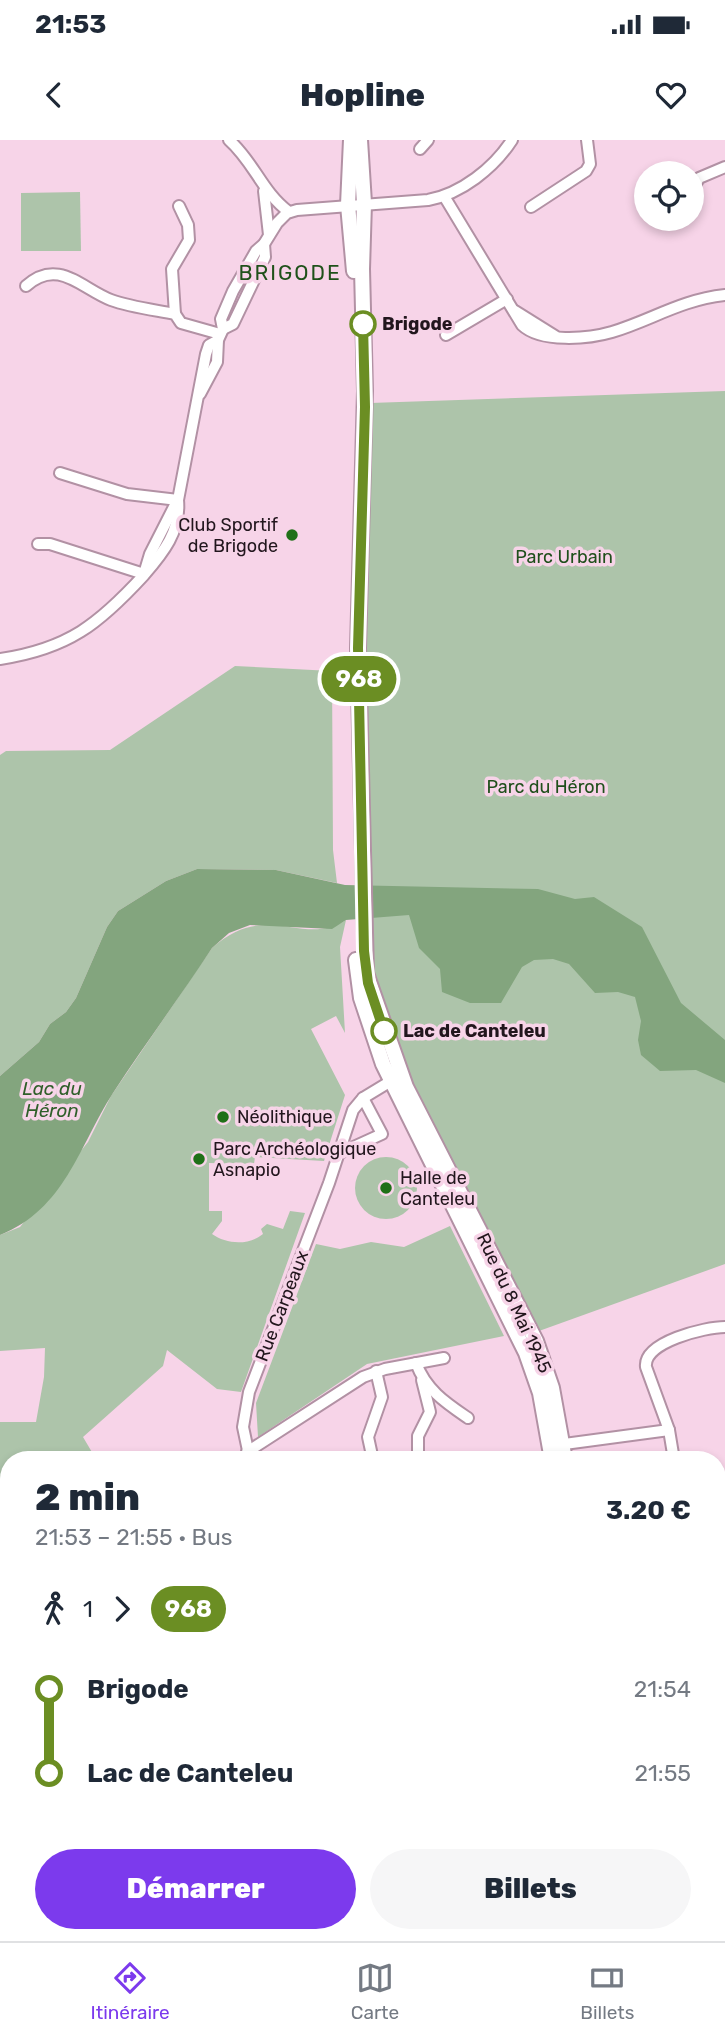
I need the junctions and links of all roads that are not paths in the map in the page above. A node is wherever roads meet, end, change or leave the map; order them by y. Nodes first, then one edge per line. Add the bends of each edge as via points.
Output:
1 (229, 140) edge
2 (351, 140) edge
3 (360, 140) edge
4 (512, 140) edge
5 (587, 140) edge
6 (725, 167) edge
7 (704, 176) edge
8 (263, 188) junction
9 (444, 196) junction
10 (364, 204) junction
11 (179, 205) dead end
12 (348, 205) junction
13 (531, 207) dead end
14 (289, 212) junction
15 (267, 240) junction
16 (26, 286) dead end
17 (725, 295) edge
18 (507, 299) junction
19 (176, 314) junction
20 (220, 334) junction
21 (446, 335) dead end
22 (60, 472) dead end
23 (177, 500) junction
24 (38, 544) dead end
25 (144, 574) junction
26 (0, 659) edge
27 (360, 876) junction
28 (396, 1078) junction
29 (363, 1098) junction
30 (338, 1154) junction
31 (725, 1327) edge
32 (444, 1358) dead end
33 (416, 1363) junction
34 (376, 1371) junction
35 (422, 1380) junction
36 (468, 1418) dead end
37 (668, 1430) junction
38 (555, 1450) edge
39 (247, 1451) edge
40 (255, 1451) edge
41 (371, 1451) edge
42 (418, 1451) edge
43 (672, 1451) edge

1 - 8 street via 251,163
2 - 12 main road, Rue du 8 Mai 1945
3 - 10 main road, Rue du 8 Mai 1945
4 - 9 street via 486,169
5 - 13 street via 590,164 586,171
6 - 7 street
8 - 14 street
8 - 15 street
9 - 10 street
9 - 18 street
10 - 12 street
10 - 27 main road, Rue du 8 Mai 1945
11 - 19 street via 189,240 172,269
12 - 14 street
12 - 27 main road, Rue du 8 Mai 1945 via 357,374 352,607
14 - 15 street
15 - 20 street via 233,291
16 - 19 street via 38,276 71,276 111,300
17 - 18 street via 679,304 608,333 555,336 516,311
18 - 21 street
19 - 20 street via 181,323
20 - 23 street via 209,345
22 - 23 street via 121,493
23 - 25 street via 178,516 171,537
24 - 25 street
25 - 26 street via 88,628 47,648
27 - 28 main road, Rue du 8 Mai 1945 via 356,967 361,998 374,1041
28 - 29 street
28 - 38 main road, Rue du 8 Mai 1945 via 513,1323 537,1382
29 - 30 street, Rue Carpeaux via 353,1110
29 - 30 street via 382,1134
30 - 39 street, Rue Carpeaux via 249,1392 243,1419
31 - 37 street via 667,1342 647,1357 646,1367
32 - 33 street
33 - 34 street
33 - 35 street
34 - 40 street
34 - 41 street via 382,1397 368,1437
35 - 36 street
35 - 42 street via 430,1412 418,1436
37 - 38 street
37 - 43 street

